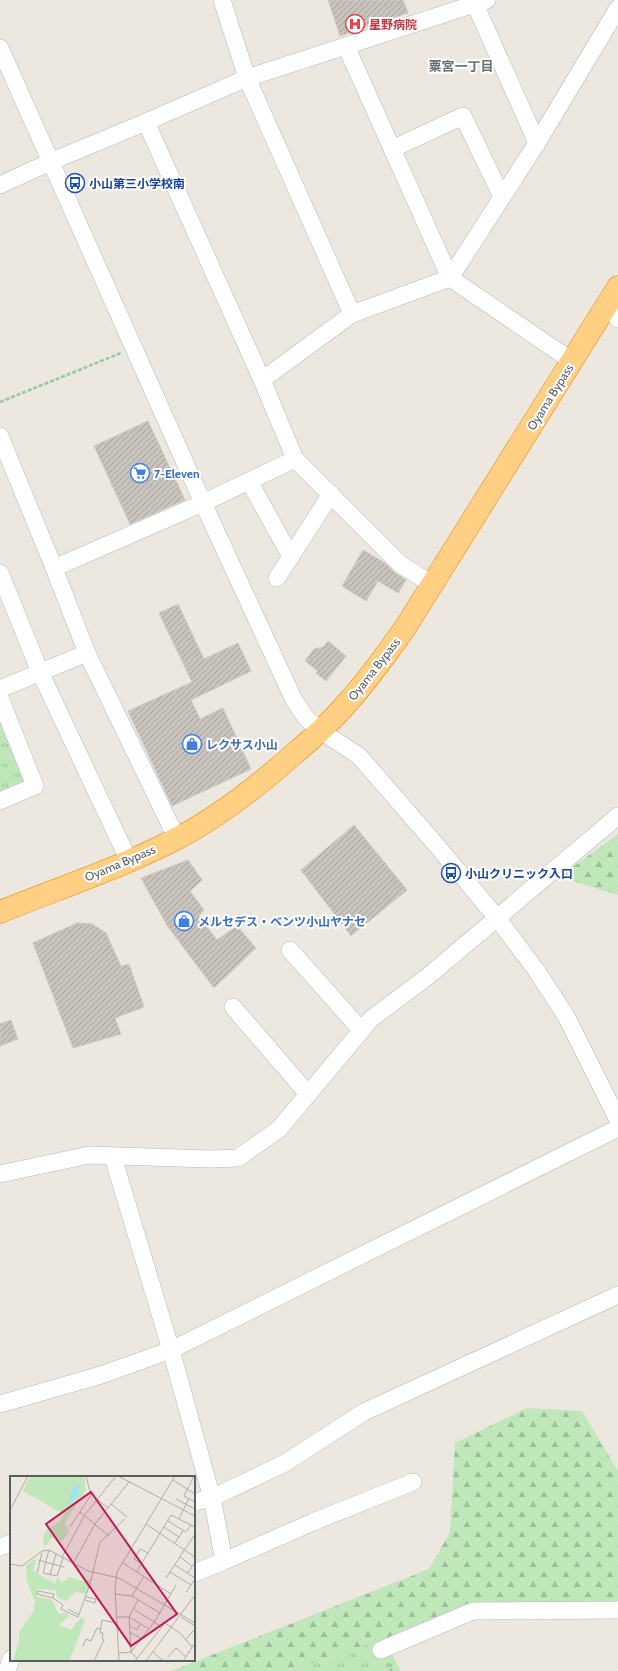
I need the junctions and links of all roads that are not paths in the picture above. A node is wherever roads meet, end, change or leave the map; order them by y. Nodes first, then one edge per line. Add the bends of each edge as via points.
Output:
1 (222, 0) edge
2 (481, 2) edge
3 (618, 8) edge
4 (346, 46) junction
5 (0, 48) edge
6 (247, 78) junction
7 (146, 122) junction
8 (537, 143) junction
9 (392, 149) junction
10 (50, 162) junction
11 (0, 185) edge
12 (502, 197) junction
13 (450, 278) junction
14 (618, 287) edge
15 (612, 312) edge
16 (352, 314) junction
17 (572, 361) junction
18 (262, 380) junction
19 (0, 436) edge
20 (295, 459) junction
21 (250, 481) junction
22 (331, 494) junction
23 (203, 503) junction
24 (291, 557) junction
25 (54, 568) junction
26 (0, 573) edge
27 (277, 578) dead end
28 (433, 585) junction
29 (87, 653) junction
30 (40, 672) junction
31 (0, 689) edge
32 (0, 698) edge
33 (321, 731) junction
34 (0, 801) edge
35 (618, 816) edge
36 (177, 839) junction
37 (129, 861) junction
38 (0, 912) edge
39 (497, 918) junction
40 (290, 950) dead end
41 (233, 1007) dead end
42 (361, 1030) junction
43 (308, 1094) junction
44 (618, 1120) edge
45 (618, 1128) edge
46 (113, 1156) junction
47 (0, 1174) edge
48 (618, 1295) edge
49 (171, 1350) junction
50 (0, 1404) edge
51 (413, 1482) dead end
52 (212, 1498) junction
53 (195, 1502) edge
54 (10, 1543) edge
55 (0, 1547) edge
56 (224, 1561) junction
57 (195, 1573) edge
58 (618, 1610) edge
59 (381, 1650) dead end
60 (10, 1661) edge
61 (7, 1671) edge

1 - 6 street
2 - 4 street
2 - 8 street
3 - 8 street
4 - 6 street
4 - 9 street
5 - 10 street
6 - 7 street
6 - 16 street
7 - 10 street
7 - 18 street
8 - 12 street
9 - 12 street via 463,116
9 - 13 street
10 - 11 street
10 - 23 street
12 - 13 street
13 - 16 street
13 - 17 street
14 - 15 highway, Oyama Bypass
15 - 17 highway, Oyama Bypass
16 - 18 street
17 - 28 highway, Oyama Bypass
18 - 20 street
19 - 25 street
20 - 21 street
20 - 22 street
21 - 23 street
21 - 24 street
22 - 24 street
22 - 28 street via 400,564
23 - 25 street
23 - 33 street via 294,700 306,718
24 - 27 street
25 - 29 street
26 - 30 street
28 - 33 highway, Oyama Bypass via 377,667
29 - 30 street
29 - 36 street
30 - 31 street
30 - 37 street
32 - 34 street via 35,786
33 - 36 highway, Oyama Bypass via 265,780
33 - 39 street via 359,756
35 - 39 street
36 - 37 highway, Oyama Bypass
37 - 38 highway, Oyama Bypass
39 - 42 street via 427,977 371,1019
39 - 44 street via 566,1016
40 - 42 street
41 - 43 street
42 - 43 street
43 - 46 street via 279,1129 238,1158
45 - 49 street
46 - 47 street via 89,1155
46 - 49 street
48 - 52 street via 364,1412 285,1463
49 - 50 street via 102,1375
49 - 52 street
51 - 56 street via 312,1522
52 - 53 street
52 - 56 street
54 - 55 street
56 - 57 street
58 - 59 street via 473,1611
60 - 61 street

